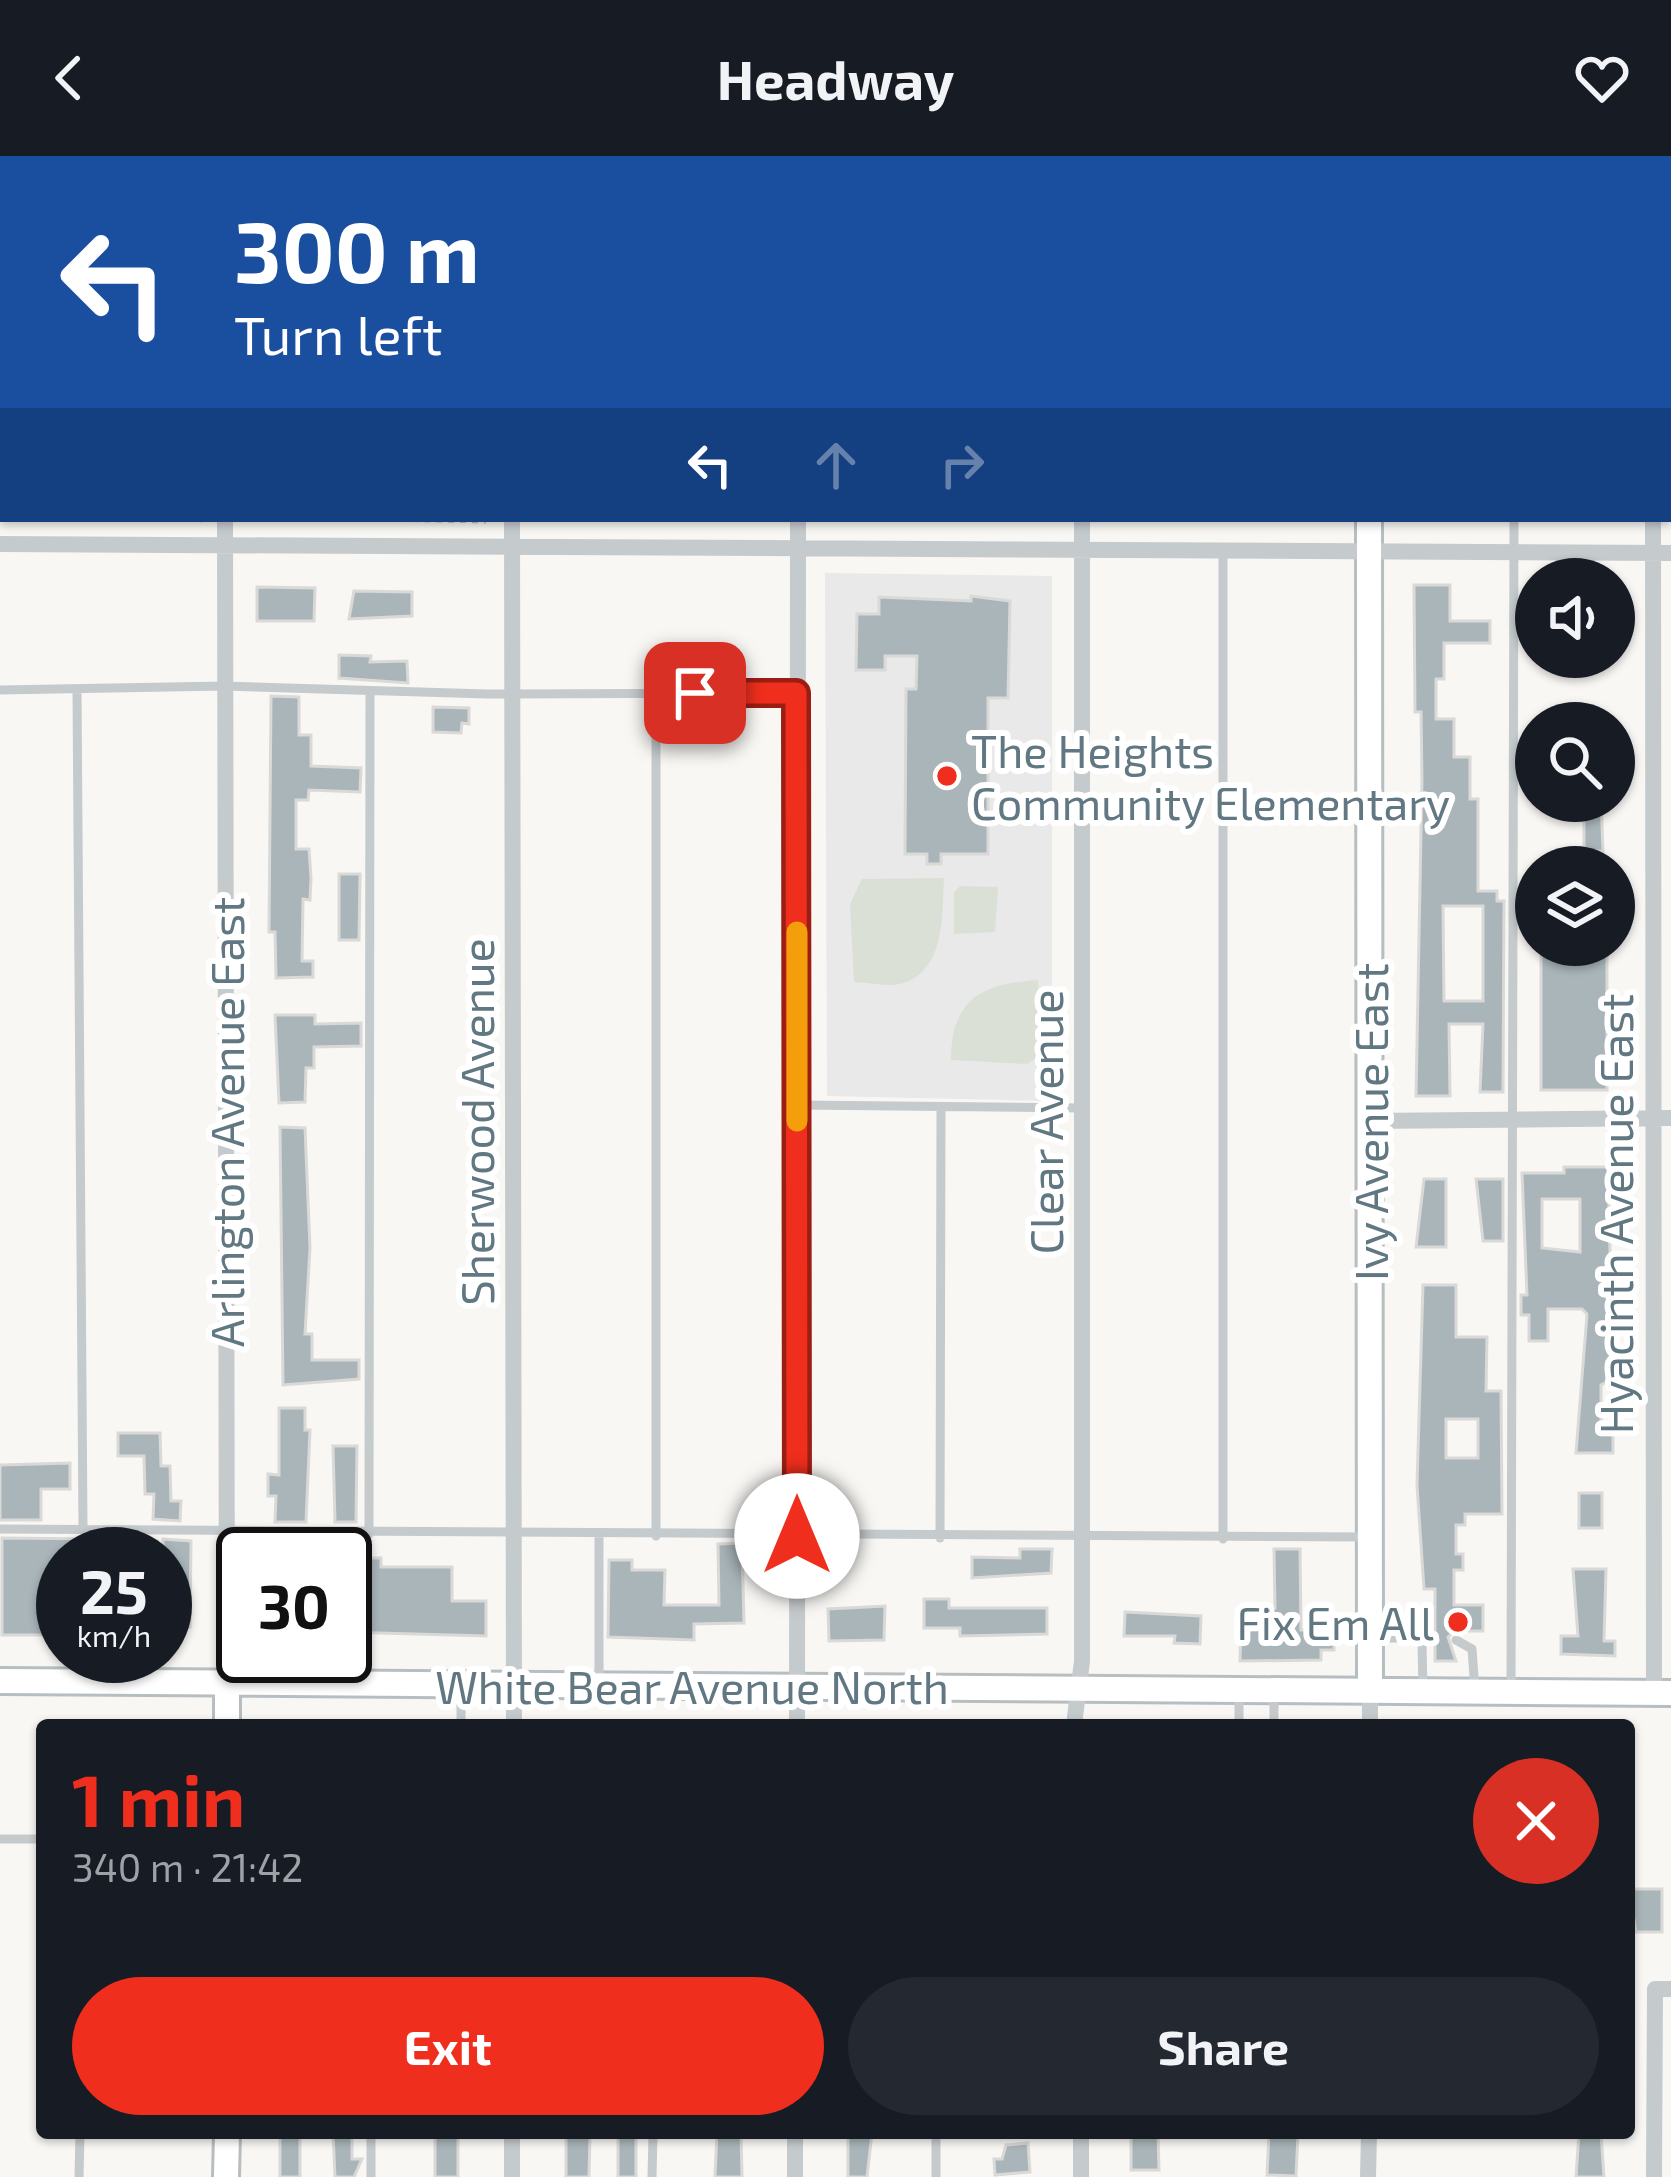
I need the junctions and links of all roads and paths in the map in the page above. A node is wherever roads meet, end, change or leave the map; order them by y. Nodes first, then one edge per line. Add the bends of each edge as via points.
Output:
1 (225, 522) edge
2 (512, 522) edge
3 (797, 522) edge
4 (1082, 522) edge
5 (1369, 522) edge
6 (1514, 522) edge
7 (1653, 522) edge
8 (0, 544) edge
9 (225, 545) junction
10 (512, 547) junction
11 (797, 548) junction
12 (1081, 550) junction
13 (1223, 550) junction
14 (1369, 551) junction
15 (1514, 552) junction
16 (1662, 553) edge
17 (224, 686) junction
18 (0, 690) edge
19 (76, 691) junction
20 (370, 691) junction
21 (796, 693) junction
22 (511, 694) junction
23 (656, 694) junction
24 (797, 1105) junction
25 (941, 1107) junction
26 (1080, 1108) junction
27 (1512, 1117) junction
28 (1649, 1118) junction
29 (1671, 1118) edge
30 (1370, 1121) junction
31 (83, 1527) edge
32 (228, 1527) edge
33 (369, 1527) edge
34 (0, 1529) edge
35 (36, 1529) edge
36 (372, 1534) edge
37 (513, 1535) junction
38 (598, 1535) junction
39 (656, 1535) junction
40 (797, 1536) junction
41 (1370, 1537) junction
42 (940, 1538) junction
43 (1222, 1539) junction
44 (1082, 1540) junction
45 (1370, 1638) junction
46 (1435, 1640) dead end
47 (1456, 1640) dead end
48 (1422, 1643) junction
49 (36, 1678) edge
50 (0, 1681) edge
51 (227, 1683) edge
52 (344, 1683) edge
53 (461, 1684) junction
54 (514, 1684) junction
55 (598, 1685) junction
56 (797, 1686) junction
57 (1078, 1689) junction
58 (1239, 1690) junction
59 (1274, 1690) junction
60 (1370, 1691) junction
61 (1423, 1691) junction
62 (1475, 1691) junction
63 (1511, 1691) junction
64 (1662, 1693) edge
65 (227, 1719) edge
66 (461, 1719) edge
67 (514, 1719) edge
68 (797, 1719) edge
69 (1075, 1719) edge
70 (1239, 1719) edge
71 (1274, 1719) edge
72 (1370, 1719) edge
73 (0, 1839) edge
74 (36, 1839) edge
75 (1663, 1989) edge
76 (80, 2139) edge
77 (227, 2139) edge
78 (371, 2139) edge
79 (512, 2139) edge
80 (653, 2139) edge
81 (795, 2139) edge
82 (936, 2139) edge
83 (1081, 2139) edge
84 (1369, 2139) edge
85 (79, 2177) edge
86 (226, 2177) edge
87 (370, 2177) edge
88 (512, 2177) edge
89 (652, 2177) edge
90 (795, 2177) edge
91 (936, 2177) edge
92 (1081, 2177) edge
93 (1369, 2177) edge
94 (1654, 2177) edge

1 - 9 street, Arlington Avenue East
2 - 10 street, Sherwood Avenue
3 - 11 street
4 - 12 street, Clear Avenue
5 - 14 main road, Ivy Avenue East
6 - 15 lane
7 - 16 street, Hyacinth Avenue East
8 - 9 street
9 - 10 street
9 - 17 street, Arlington Avenue East
10 - 11 street
10 - 22 street, Sherwood Avenue
11 - 12 street
11 - 21 street
12 - 13 street
12 - 26 street, Clear Avenue
13 - 14 street
13 - 43 lane
14 - 15 street
14 - 30 main road, Ivy Avenue East
15 - 16 street
15 - 27 lane
16 - 28 street, Hyacinth Avenue East
17 - 19 lane
17 - 20 lane
17 - 32 street, Arlington Avenue East
18 - 19 lane
19 - 31 lane
20 - 22 lane
20 - 33 lane
21 - 23 lane
21 - 24 street
22 - 23 lane
22 - 37 street, Sherwood Avenue
23 - 39 lane
24 - 25 lane
24 - 40 street
25 - 26 lane
25 - 42 lane
26 - 44 street, Clear Avenue
27 - 28 street
27 - 30 street
27 - 63 lane
28 - 29 street
28 - 64 street, Hyacinth Avenue East
30 - 41 main road, Ivy Avenue East
34 - 35 lane
36 - 37 lane
37 - 38 lane
37 - 54 street, Sherwood Avenue
38 - 39 lane
38 - 55 lane
39 - 40 lane
40 - 42 lane
40 - 56 street
41 - 43 lane
41 - 45 main road, Ivy Avenue East
42 - 44 lane
43 - 44 lane
44 - 57 street, Clear Avenue
45 - 48 lane
45 - 60 main road, Ivy Avenue East
46 - 48 lane
47 - 62 lane via 1472,1649
48 - 61 lane
49 - 50 main road, White Bear Avenue North
51 - 65 main road, Arlington Avenue East
52 - 53 main road, White Bear Avenue North
53 - 54 main road, White Bear Avenue North
53 - 66 lane
54 - 55 main road, White Bear Avenue North
54 - 67 street, Sherwood Avenue
55 - 56 main road, White Bear Avenue North
56 - 57 main road, White Bear Avenue North
56 - 68 street
57 - 58 main road, White Bear Avenue North
57 - 69 street, Clear Avenue
58 - 59 main road, White Bear Avenue North
58 - 70 lane
59 - 60 main road, White Bear Avenue North
59 - 71 lane
60 - 61 main road, White Bear Avenue North
60 - 72 street, Ivy Avenue East
61 - 62 main road, White Bear Avenue North
62 - 63 main road, White Bear Avenue North
63 - 64 main road, White Bear Avenue North
73 - 74 lane
75 - 94 street
76 - 85 lane
77 - 86 main road
78 - 87 lane
79 - 88 street
80 - 89 lane
81 - 90 street
82 - 91 lane
83 - 92 street
84 - 93 street

